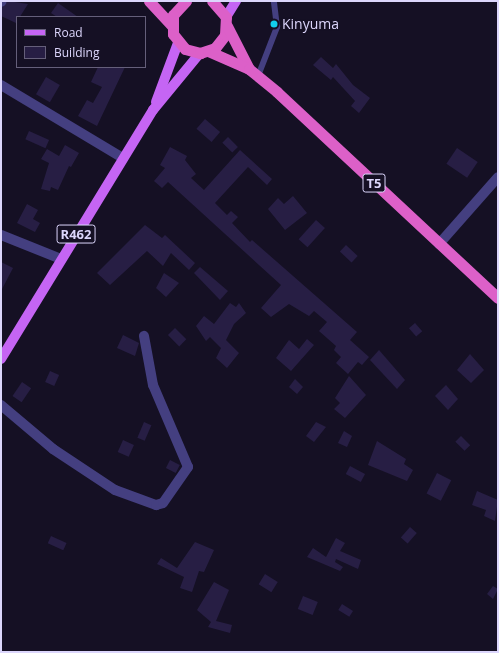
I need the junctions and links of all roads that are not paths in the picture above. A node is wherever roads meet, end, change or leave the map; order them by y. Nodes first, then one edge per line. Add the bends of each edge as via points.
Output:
1 (149, 1) edge
2 (184, 1) edge
3 (212, 1) edge
4 (236, 1) edge
5 (274, 1) edge
6 (226, 22) junction
7 (172, 25) junction
8 (178, 43) junction
9 (204, 52) junction
10 (253, 73) junction
11 (1, 85) edge
12 (153, 110) junction
13 (123, 158) junction
14 (498, 177) edge
15 (1, 236) edge
16 (439, 244) junction
17 (61, 259) junction
18 (498, 298) edge
19 (144, 336) dead end
20 (1, 359) edge
21 (1, 405) edge

1 - 7 highway
2 - 7 highway via 173,15
3 - 6 highway
4 - 6 main road
5 - 10 lane via 277,27
6 - 9 highway via 221,42
6 - 10 highway, T5
7 - 8 highway
8 - 9 highway
8 - 12 main road, R462
9 - 10 highway, T5
9 - 12 main road, R462
10 - 16 highway, T5
11 - 13 street
12 - 13 main road, R462
13 - 17 main road, R462
14 - 16 street
15 - 17 street
16 - 18 highway, T5
17 - 20 main road, R462
19 - 21 street via 153,385 188,467 163,503 156,505 115,490 53,449

